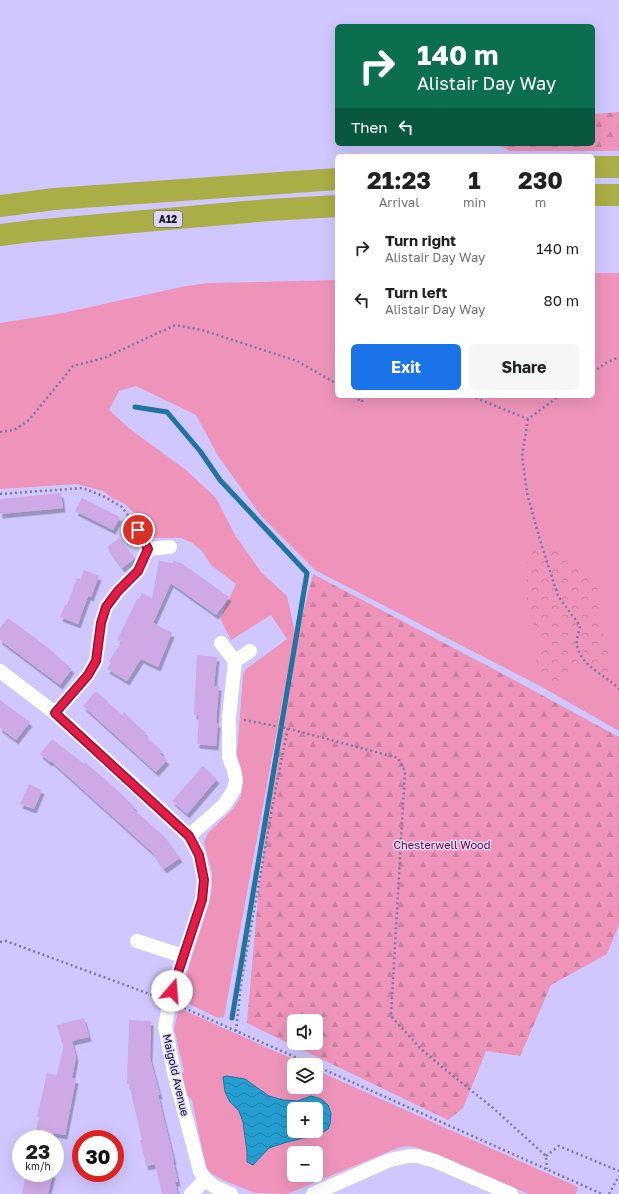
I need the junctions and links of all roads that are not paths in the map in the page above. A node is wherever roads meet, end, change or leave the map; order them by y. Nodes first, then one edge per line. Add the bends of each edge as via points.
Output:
1 (595, 167) edge
2 (619, 167) edge
3 (335, 179) edge
4 (595, 195) edge
5 (619, 195) edge
6 (0, 206) edge
7 (335, 206) edge
8 (0, 235) edge
9 (138, 530) road end
10 (170, 547) dead end
11 (148, 549) junction
12 (221, 643) dead end
13 (250, 651) dead end
14 (235, 661) junction
15 (0, 671) edge
16 (55, 713) junction
17 (189, 836) junction
18 (137, 941) dead end
19 (183, 956) junction
20 (205, 1180) junction
21 (191, 1194) edge
22 (231, 1194) edge
23 (313, 1194) edge
24 (511, 1194) edge

1 - 2 highway
3 - 6 highway via 54,199
4 - 5 highway
7 - 8 highway, A12
9 - 11 street
10 - 11 street
11 - 16 street via 138,571 106,607 101,623 96,661 88,675
12 - 14 street
13 - 14 street
14 - 17 street via 229,717 229,757 236,780 234,790 224,805
15 - 16 street, Maigold Avenue
16 - 17 street, Maigold Avenue
17 - 19 street, Maigold Avenue via 199,855 204,880 202,900
18 - 19 street
19 - 20 street, Maigold Avenue via 165,1026 200,1171
20 - 21 street
20 - 22 street via 213,1187
23 - 24 street via 390,1160 418,1156

